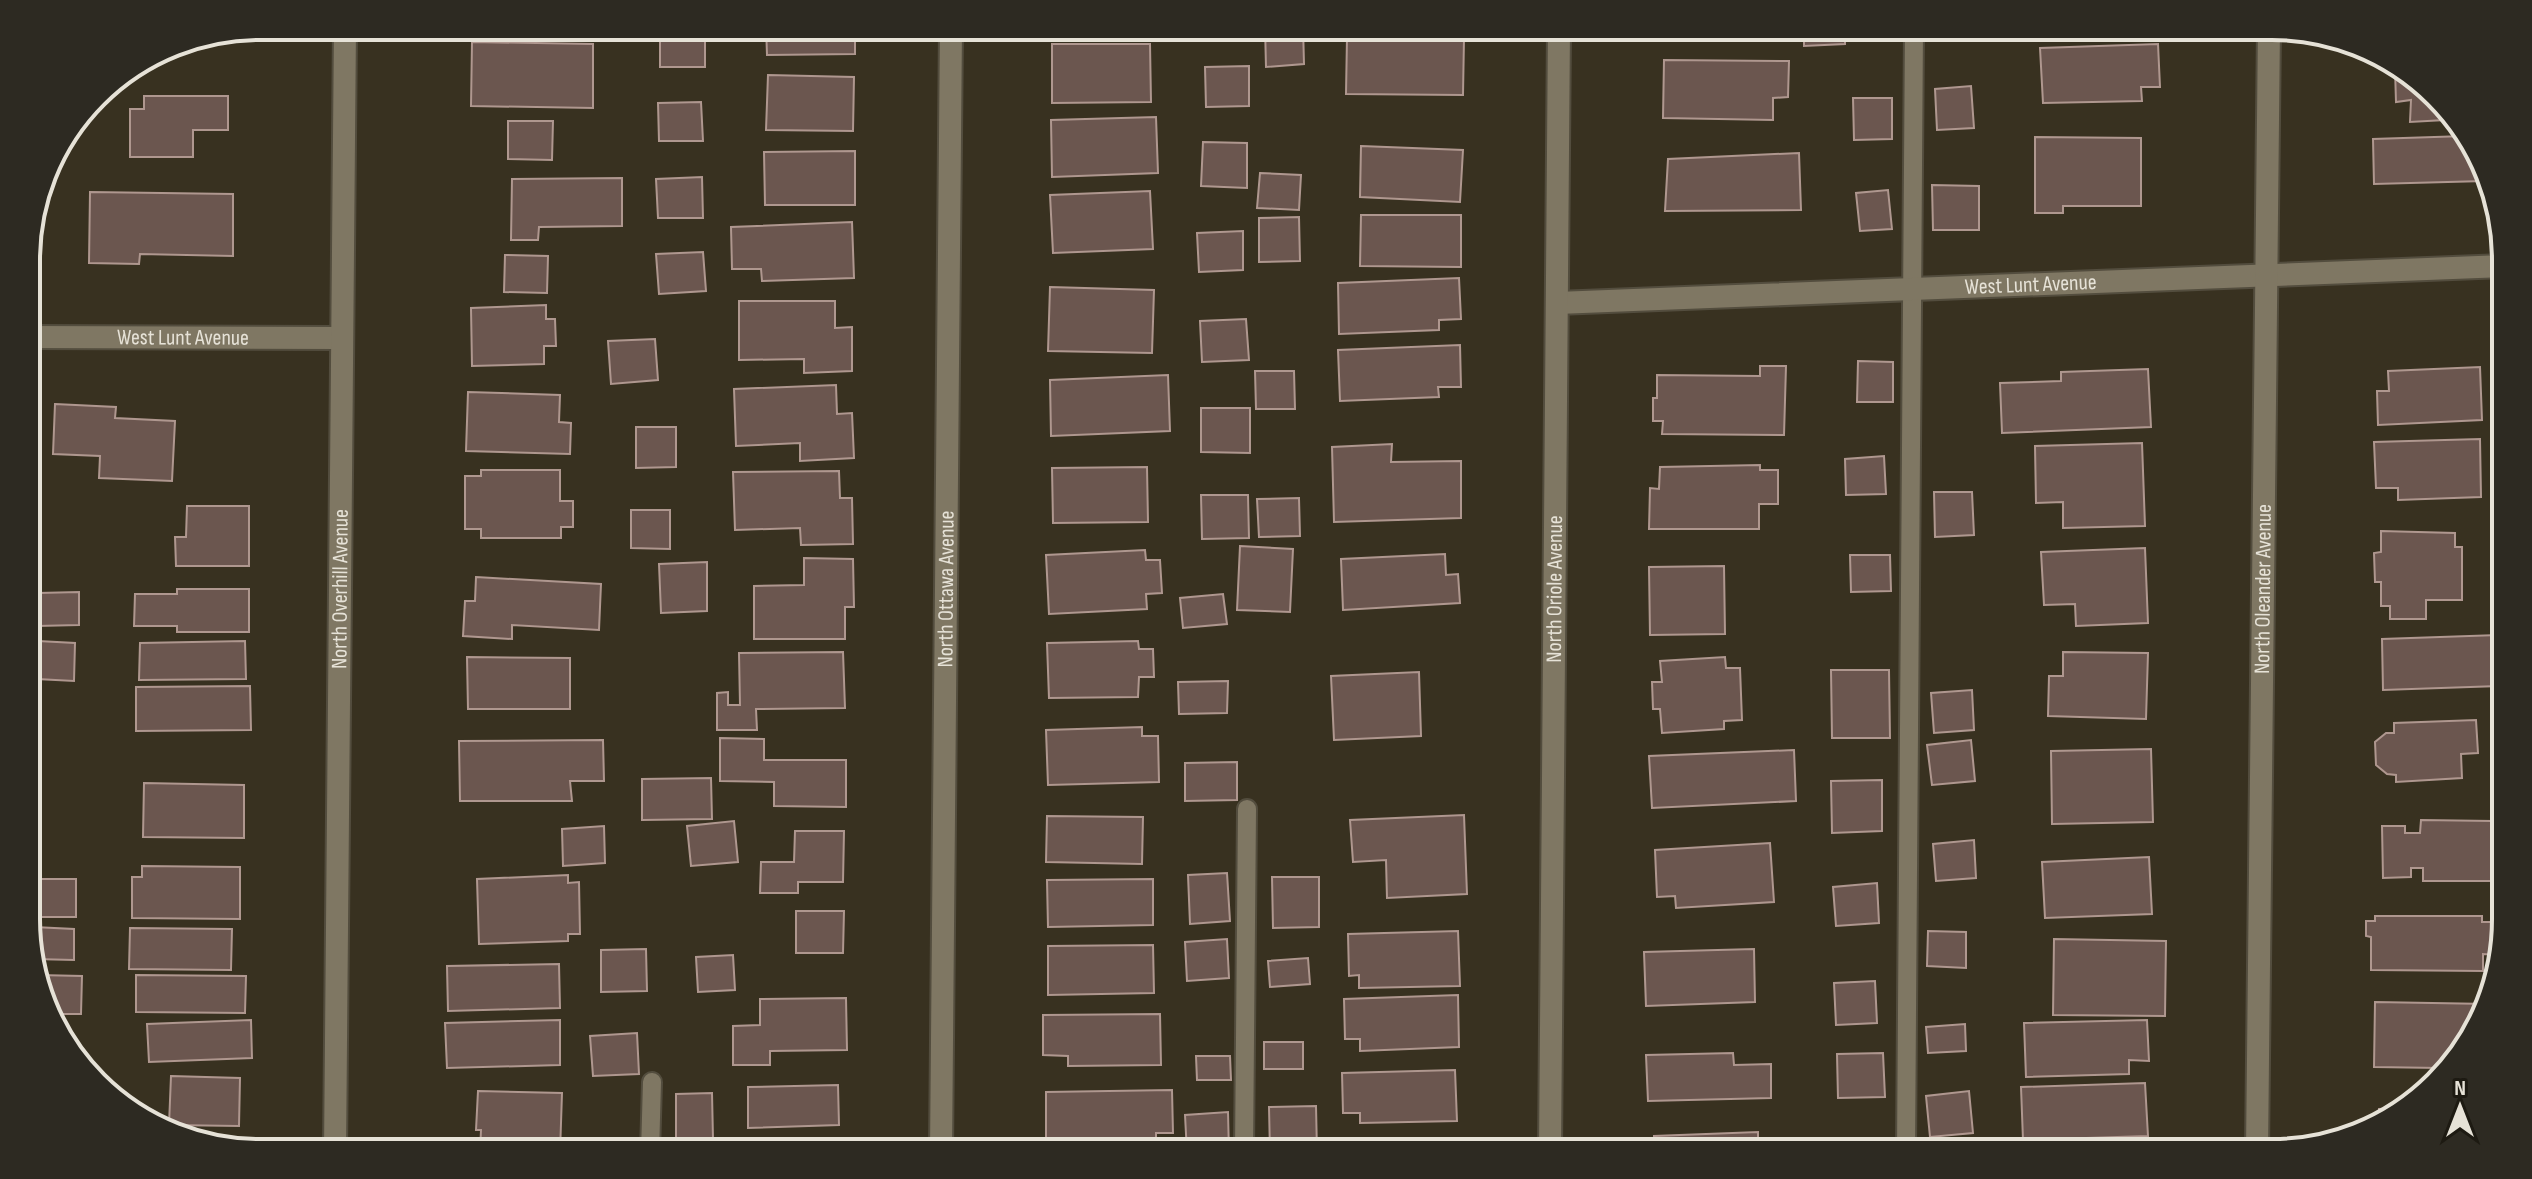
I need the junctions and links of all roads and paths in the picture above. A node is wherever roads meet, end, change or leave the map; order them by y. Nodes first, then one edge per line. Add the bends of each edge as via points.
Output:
1 (345, 40) edge
2 (951, 40) edge
3 (1559, 40) edge
4 (1914, 40) edge
5 (2269, 40) edge
6 (2492, 267) edge
7 (2267, 276) junction
8 (1912, 289) junction
9 (1557, 303) junction
10 (40, 337) edge
11 (341, 338) junction
12 (1247, 809) dead end
13 (652, 1082) dead end
14 (335, 1139) edge
15 (650, 1139) edge
16 (941, 1139) edge
17 (1244, 1139) edge
18 (1550, 1139) edge
19 (1906, 1139) edge
20 (2257, 1139) edge

1 - 11 street, North Overhill Avenue
2 - 16 street, North Ottawa Avenue
3 - 9 street, North Oriole Avenue
4 - 8 lane
5 - 7 street, North Oleander Avenue
6 - 7 street, West Lunt Avenue
7 - 8 street, West Lunt Avenue
7 - 20 street, North Oleander Avenue
8 - 9 street, West Lunt Avenue
8 - 19 lane
9 - 18 street, North Oriole Avenue
10 - 11 street, West Lunt Avenue
11 - 14 street, North Overhill Avenue
12 - 17 lane
13 - 15 lane

